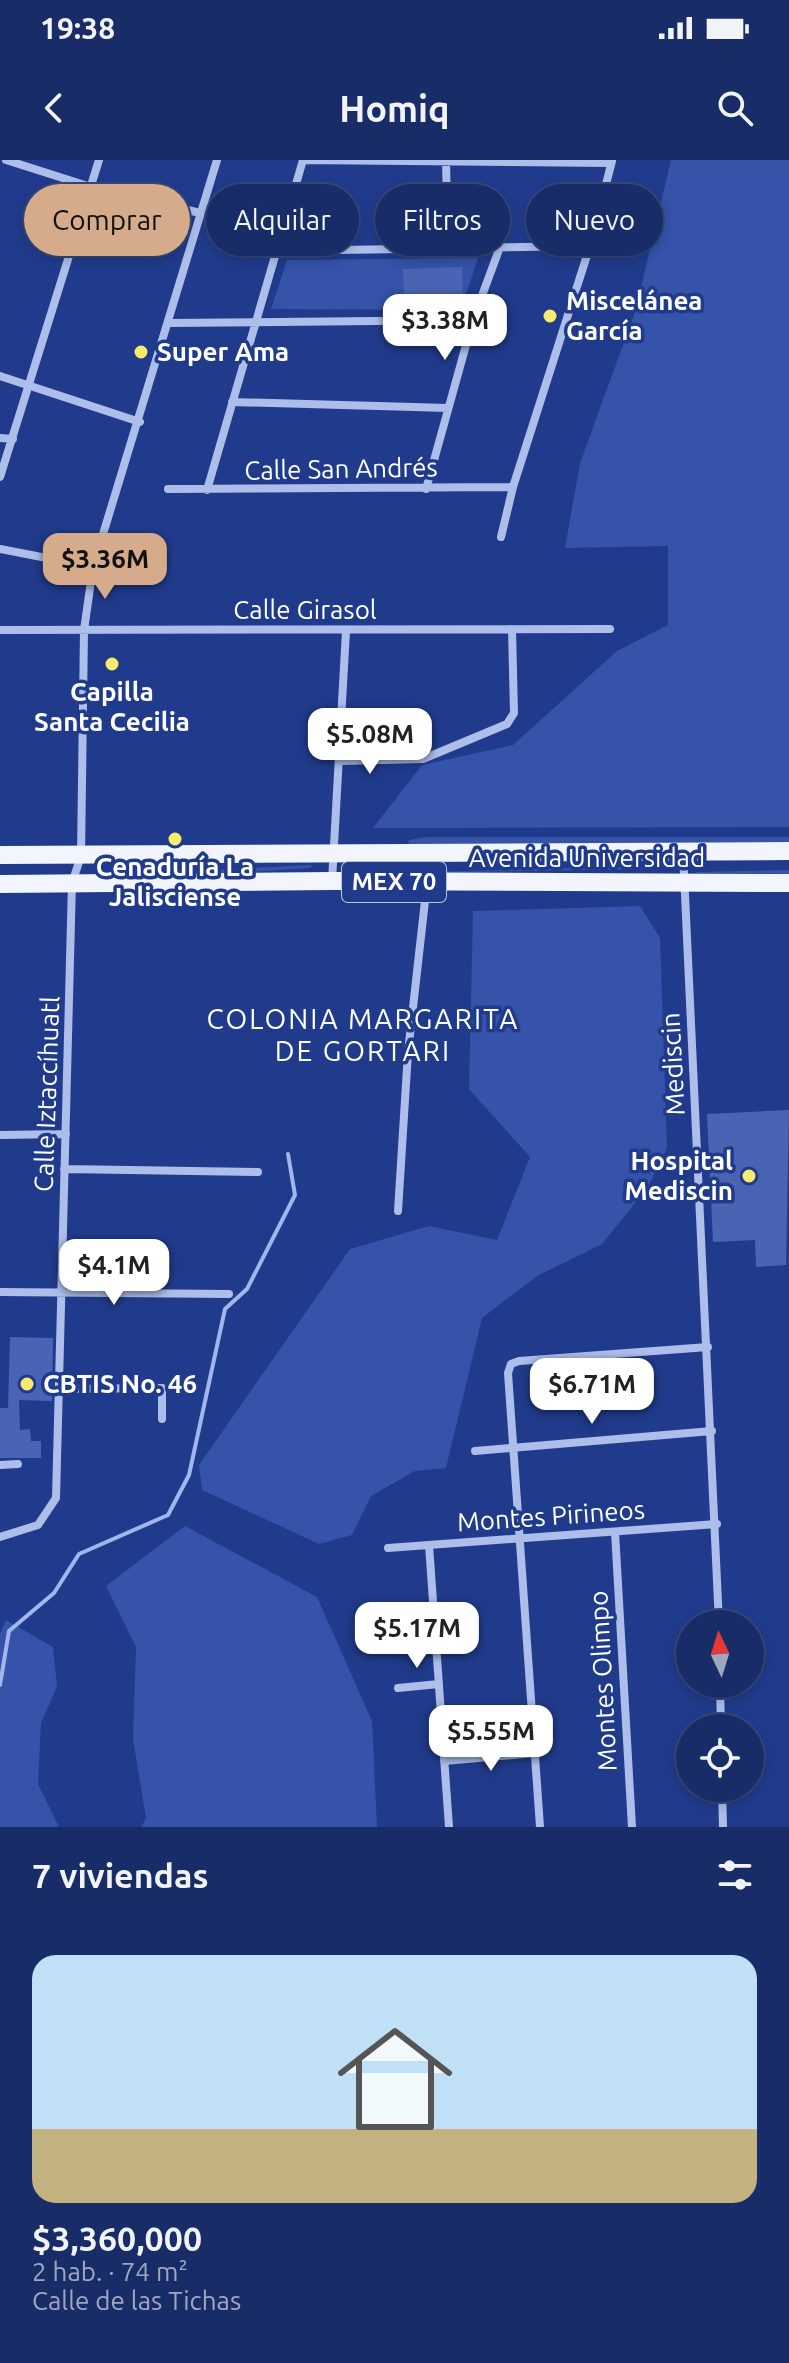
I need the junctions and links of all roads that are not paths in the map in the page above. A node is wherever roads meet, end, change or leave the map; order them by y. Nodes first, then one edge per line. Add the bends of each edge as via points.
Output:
1 (2, 160) edge
2 (99, 160) edge
3 (217, 160) edge
4 (303, 160) edge
5 (446, 161) edge
6 (611, 162) edge
7 (81, 184) edge
8 (92, 184) edge
9 (296, 184) edge
10 (447, 184) edge
11 (606, 184) edge
12 (190, 211) edge
13 (200, 213) junction
14 (70, 256) edge
15 (276, 256) edge
16 (497, 256) edge
17 (587, 256) edge
18 (255, 320) junction
19 (473, 320) junction
20 (168, 323) junction
21 (0, 376) edge
22 (30, 388) junction
23 (232, 402) junction
24 (448, 408) junction
25 (140, 422) junction
26 (0, 438) edge
27 (13, 439) junction
28 (0, 477) edge
29 (513, 487) junction
30 (168, 489) dead end
31 (426, 489) junction
32 (207, 490) junction
33 (501, 537) dead end
34 (0, 549) edge
35 (93, 567) junction
36 (512, 629) junction
37 (610, 629) dead end
38 (0, 630) edge
39 (84, 630) junction
40 (346, 631) junction
41 (340, 761) junction
42 (683, 851) junction
43 (789, 851) edge
44 (332, 852) junction
45 (0, 855) edge
46 (81, 856) junction
47 (332, 881) junction
48 (72, 883) junction
49 (427, 883) junction
50 (789, 883) edge
51 (0, 884) edge
52 (685, 885) junction
53 (66, 1134) junction
54 (0, 1135) edge
55 (64, 1169) junction
56 (258, 1172) dead end
57 (398, 1211) dead end
58 (62, 1290) junction
59 (0, 1292) edge
60 (229, 1294) dead end
61 (708, 1347) junction
62 (59, 1389) junction
63 (162, 1419) dead end
64 (712, 1431) junction
65 (514, 1448) junction
66 (475, 1451) dead end
67 (18, 1464) dead end
68 (0, 1465) edge
69 (717, 1524) junction
70 (615, 1532) junction
71 (0, 1537) edge
72 (520, 1539) junction
73 (429, 1545) junction
74 (388, 1548) dead end
75 (719, 1610) edge
76 (439, 1684) junction
77 (398, 1688) dead end
78 (535, 1753) junction
79 (444, 1761) junction
80 (722, 1802) edge
81 (449, 1827) edge
82 (540, 1827) edge
83 (632, 1827) edge
84 (723, 1827) edge

1 - 7 street
2 - 8 street
3 - 13 street, Calle Iztaccíhuatl
4 - 5 street
4 - 9 street
5 - 6 street
5 - 10 street
6 - 11 street
12 - 13 street
13 - 20 street, Calle Iztaccíhuatl
14 - 22 street
15 - 18 street
16 - 19 street
17 - 29 street
18 - 19 street
18 - 20 street
18 - 23 street
19 - 24 street
20 - 25 street, Calle Iztaccíhuatl
21 - 22 street
22 - 25 street
22 - 27 street
23 - 24 street
23 - 32 street
24 - 31 street
25 - 35 street, Calle Iztaccíhuatl
26 - 27 street
27 - 28 street
29 - 31 street, Calle San Andrés
29 - 33 street
30 - 32 street, Calle San Andrés
31 - 32 street, Calle San Andrés
34 - 35 street
35 - 39 street, Calle Iztaccíhuatl
36 - 37 street, Calle Girasol
36 - 40 street, Calle Girasol
36 - 41 street via 514,713 507,724 423,759
38 - 39 street, Calle Girasol
39 - 40 street, Calle Girasol
39 - 46 street, Calle Iztaccíhuatl
40 - 41 street
41 - 44 street
42 - 43 main road, Avenida Universidad / MEX 70
42 - 44 main road, Avenida Universidad / MEX 70
42 - 52 street, Mediscin
44 - 46 main road, Avenida Universidad / MEX 70
44 - 47 street
45 - 46 main road, Avenida Universidad / MEX 70
46 - 48 street, Calle Iztaccíhuatl
47 - 48 main road, Avenida Universidad / MEX 70
47 - 49 main road, Avenida Universidad / MEX 70
48 - 51 main road, Avenida Universidad / MEX 70
48 - 53 street, Calle Iztaccíhuatl
49 - 52 main road, Avenida Universidad / MEX 70
49 - 57 street via 408,1052
50 - 52 main road, Avenida Universidad / MEX 70
52 - 61 street, Mediscin
53 - 54 street
53 - 55 street, Calle Iztaccíhuatl
55 - 56 street
55 - 58 street, Calle Iztaccíhuatl
58 - 59 street
58 - 60 street
58 - 62 street, Calle Iztaccíhuatl
61 - 64 street, Mediscin
61 - 65 street via 511,1364
62 - 63 street via 162,1388
62 - 71 street, Calle Iztaccíhuatl via 56,1498 38,1525
64 - 65 street
64 - 69 street, Mediscin via 709,1468
65 - 66 street
65 - 72 street
67 - 68 street
69 - 70 street, Montes Pirineos
69 - 75 street, Mediscin
70 - 72 street, Montes Pirineos
70 - 83 street, Montes Olimpo
72 - 73 street, Montes Pirineos
72 - 78 street
73 - 74 street, Montes Pirineos
73 - 76 street
76 - 77 street
76 - 79 street
78 - 79 street
78 - 82 street
79 - 81 street
80 - 84 street

